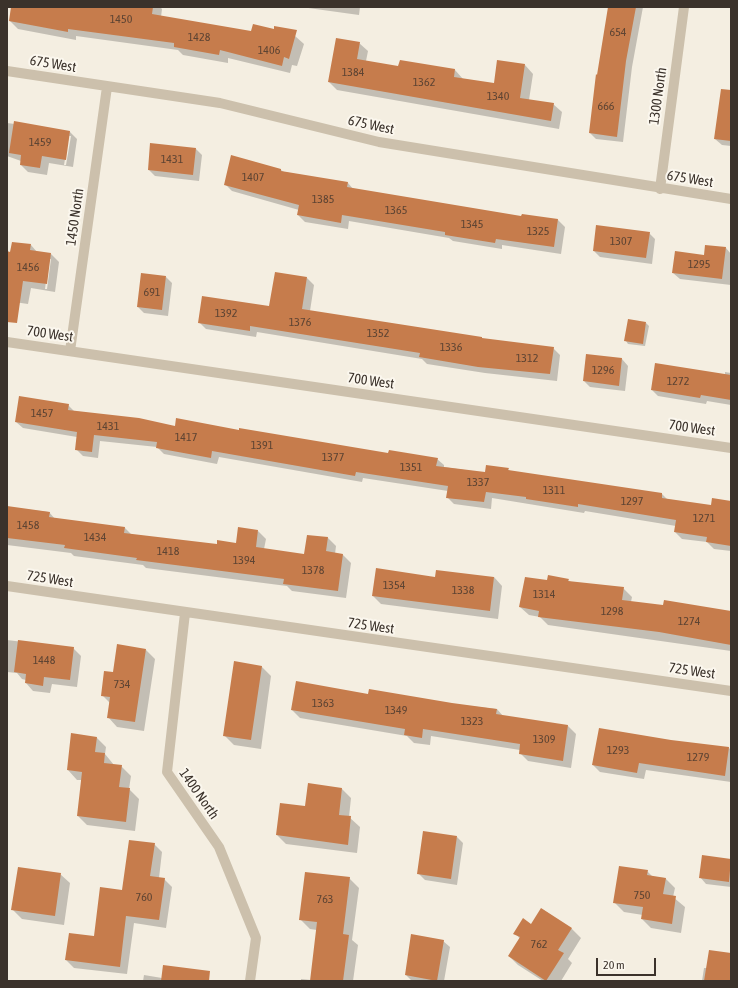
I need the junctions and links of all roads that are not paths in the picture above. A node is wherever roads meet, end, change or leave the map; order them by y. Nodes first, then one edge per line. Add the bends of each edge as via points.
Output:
1 (684, 7) edge
2 (7, 71) edge
3 (107, 87) junction
4 (660, 188) junction
5 (731, 199) edge
6 (7, 342) edge
7 (70, 350) junction
8 (731, 448) edge
9 (7, 586) edge
10 (185, 613) junction
11 (731, 691) edge
12 (250, 981) edge

1 - 4 street, 1300 North
2 - 3 street, 675 West
3 - 4 street, 675 West via 220,103 378,142
3 - 7 street, 1450 North
4 - 5 street, 675 West
6 - 7 street, 700 West
7 - 8 street, 700 West
9 - 10 street, 725 West
10 - 11 street, 725 West
10 - 12 street, 1400 North via 167,772 219,847 256,938

